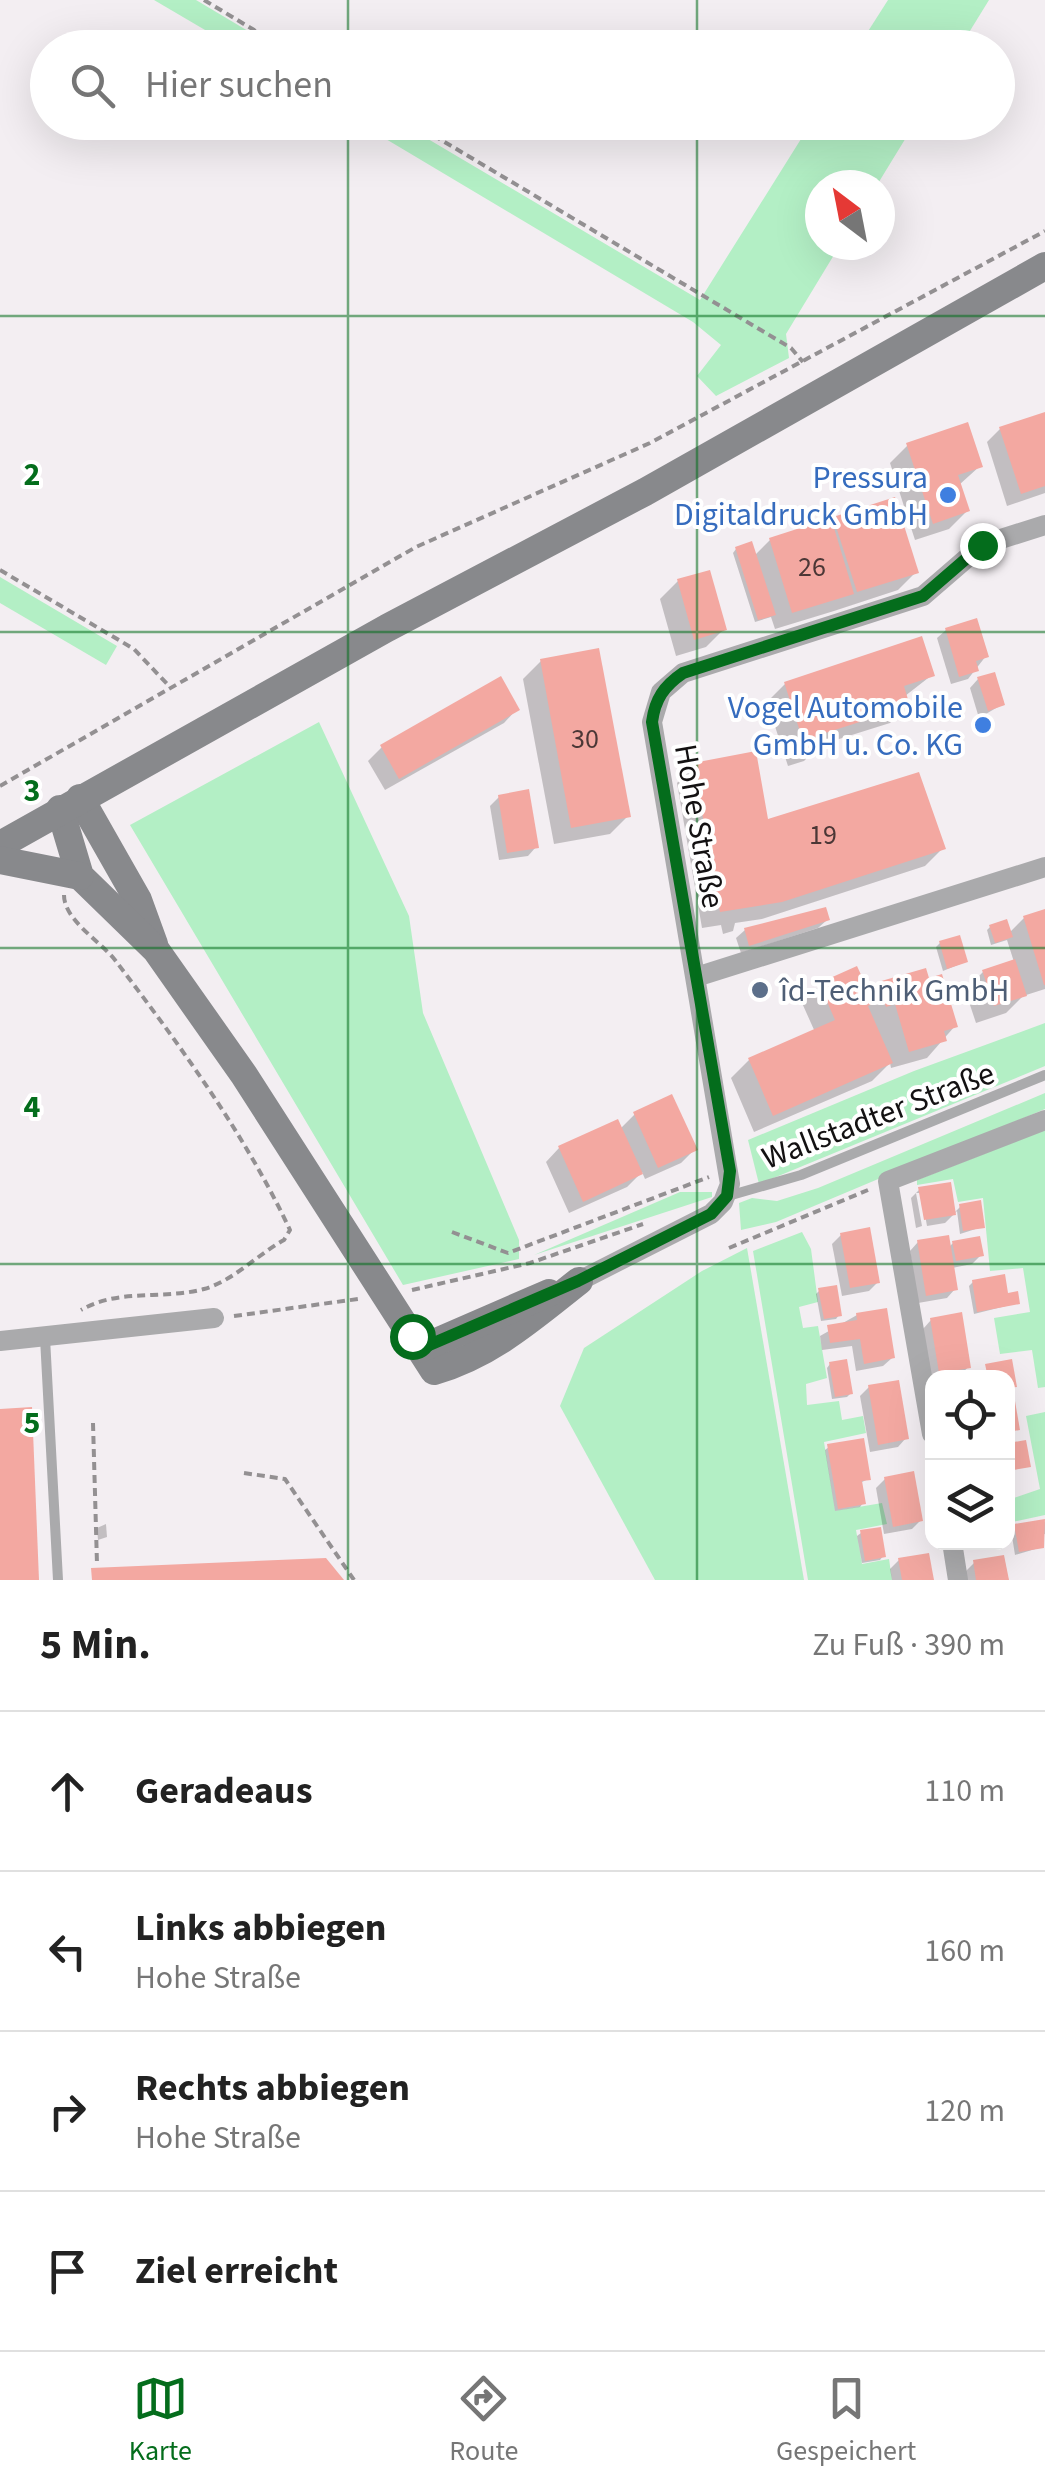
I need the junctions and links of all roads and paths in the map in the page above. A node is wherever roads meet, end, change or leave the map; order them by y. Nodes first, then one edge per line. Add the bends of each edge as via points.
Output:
1 (204, 0) edge
2 (254, 30) edge
3 (441, 140) edge
4 (1045, 231) edge
5 (1045, 266) edge
6 (804, 363) junction
7 (1045, 524) edge
8 (0, 570) edge
9 (170, 687) junction
10 (0, 786) edge
11 (70, 804) junction
12 (0, 845) edge
13 (0, 860) edge
14 (1045, 868) edge
15 (80, 876) junction
16 (156, 950) junction
17 (696, 977) junction
18 (1045, 1076) edge
19 (1045, 1120) edge
20 (888, 1181) junction
21 (729, 1187) junction
22 (452, 1232) dead end
23 (598, 1239) dead end
24 (729, 1248) dead end
25 (578, 1281) joint
26 (449, 1283) dead end
27 (318, 1307) dead end
28 (214, 1318) joint
29 (45, 1338) junction
30 (0, 1341) edge
31 (925, 1394) edge
32 (93, 1423) dead end
33 (244, 1472) dead end
34 (953, 1550) edge
35 (97, 1564) dead end
36 (58, 1580) edge
37 (354, 1580) edge
38 (958, 1580) edge

1 - 2 path
3 - 6 path via 791,348
4 - 6 path
5 - 11 main road
6 - 9 path via 650,443 416,547
7 - 17 street, Hohe Straße via 982,545 923,596 683,673 660,692 652,722
8 - 9 path via 134,649
9 - 10 path
11 - 12 main road
11 - 15 main road
11 - 16 main road via 138,900
13 - 15 main road
14 - 17 street
15 - 16 main road
15 - 29 path via 64,895 69,912 179,1042 290,1230 225,1280 201,1290 104,1300
16 - 25 main road via 427,1360 471,1360
17 - 21 street, Hohe Straße
18 - 21 lane, Wallstadter Straße via 801,1175
19 - 20 street
20 - 24 path
20 - 31 street
21 - 22 path via 704,1176 508,1253
21 - 25 street via 711,1214
23 - 26 path
27 - 28 path
28 - 29 street
29 - 30 street
29 - 36 lane
32 - 35 path
33 - 37 path via 284,1479
34 - 38 street

